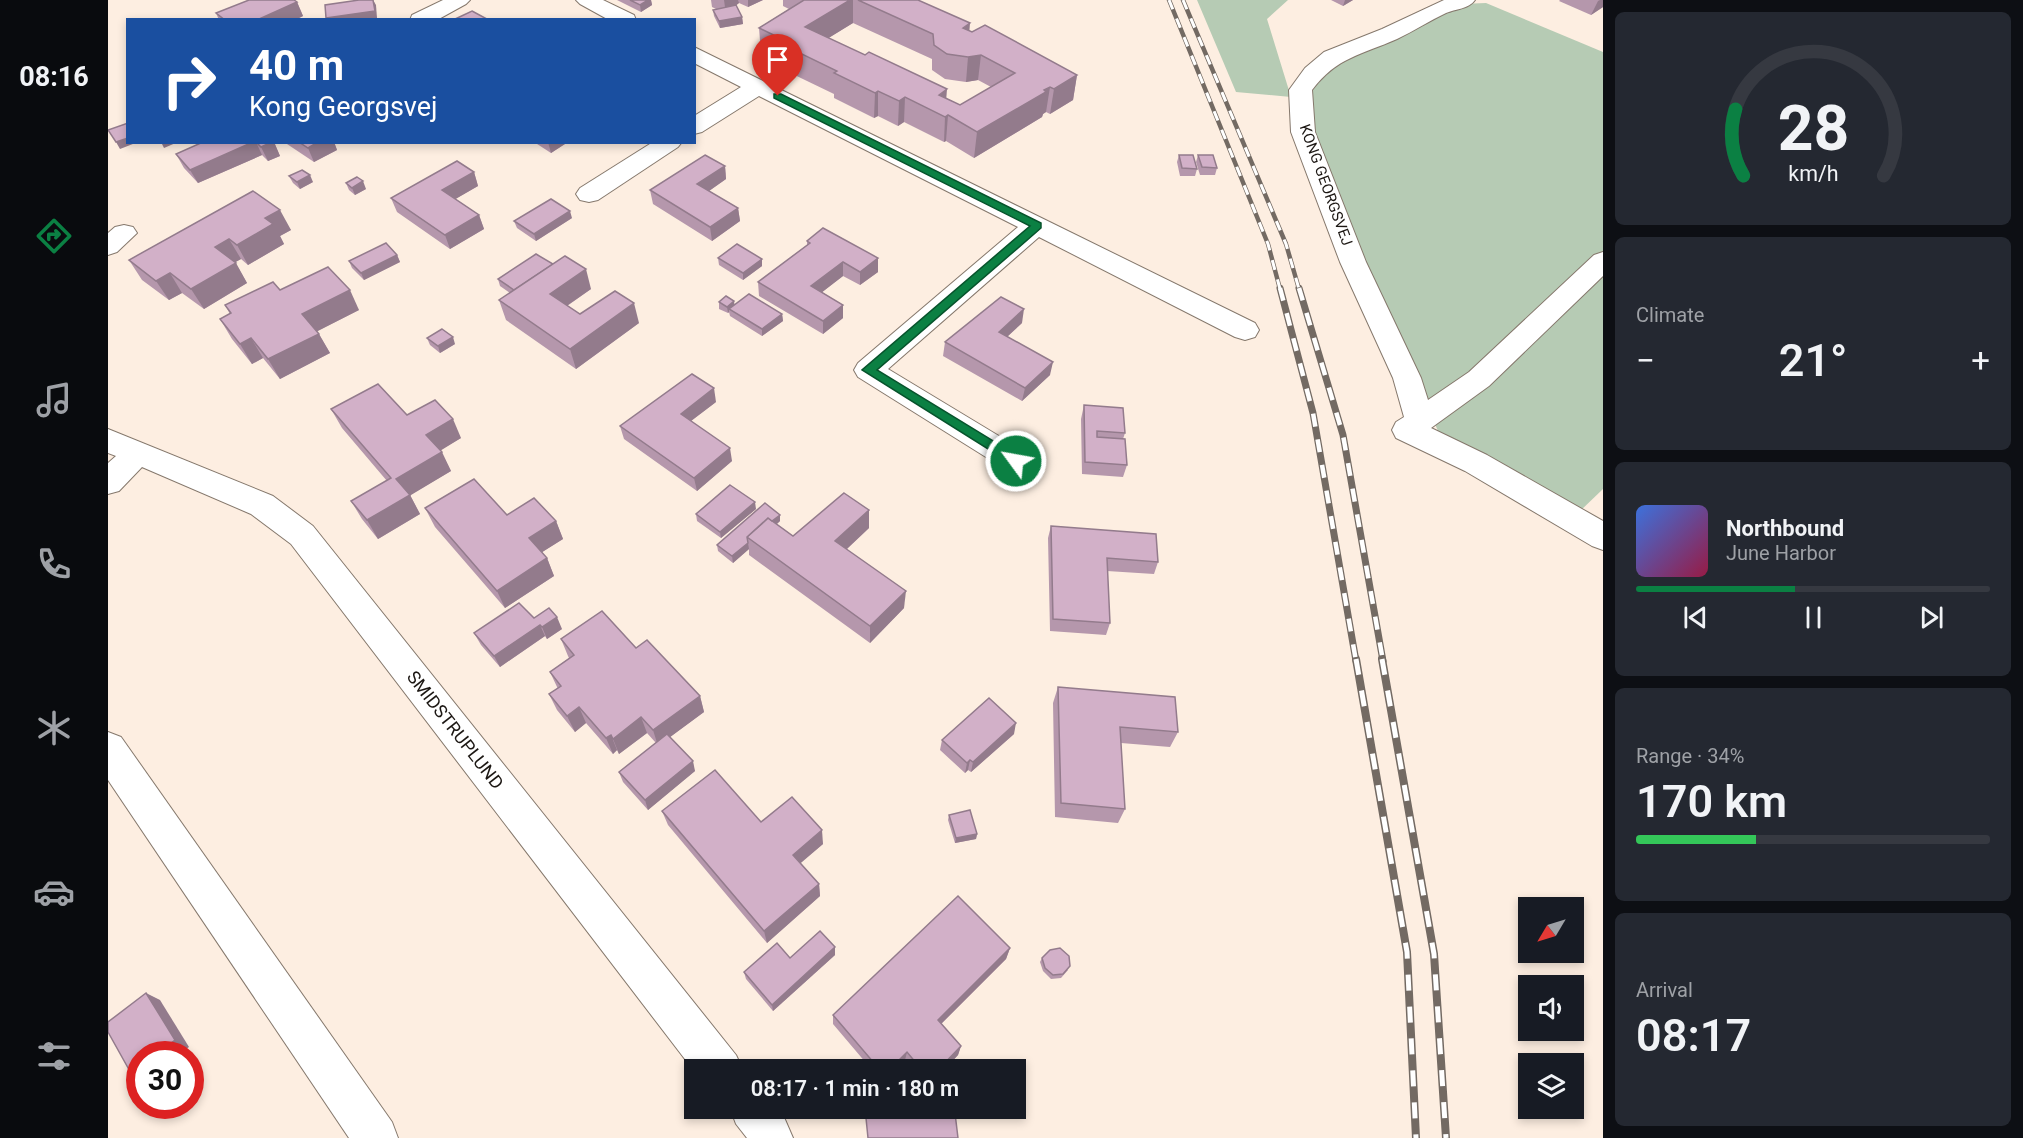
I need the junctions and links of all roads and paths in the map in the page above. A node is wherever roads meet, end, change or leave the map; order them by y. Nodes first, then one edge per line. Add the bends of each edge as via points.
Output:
1 (459, 0) edge
2 (587, 0) edge
3 (1464, 0) edge
4 (424, 18) edge
5 (622, 18) edge
6 (696, 55) edge
7 (758, 86) junction
8 (696, 126) edge
9 (667, 144) edge
10 (1019, 188) dead end
11 (590, 194) dead end
12 (997, 206) junction
13 (1037, 225) junction
14 (1603, 261) edge
15 (1245, 330) dead end
16 (1420, 421) junction
17 (123, 446) edge
18 (1016, 461) dead end
19 (108, 482) edge
20 (1603, 537) edge
21 (108, 749) edge
22 (712, 1059) edge
23 (760, 1119) edge
24 (376, 1138) edge
25 (771, 1138) edge

1 - 4 street
2 - 5 street
3 - 16 street, KONG GEORGSVEJ via 1332,57 1300,90 1304,132 1353,262 1407,378
6 - 7 street
7 - 8 street
7 - 12 street
9 - 11 street
10 - 12 street
12 - 13 street
13 - 15 street
13 - 18 street via 868,370
14 - 16 street via 1479,379
16 - 20 street, KONG GEORGSVEJ via 1407,430 1476,463
17 - 19 street, SMIDSTRUPLUND
17 - 22 street, SMIDSTRUPLUND via 262,505 302,535
21 - 24 street
23 - 25 street

